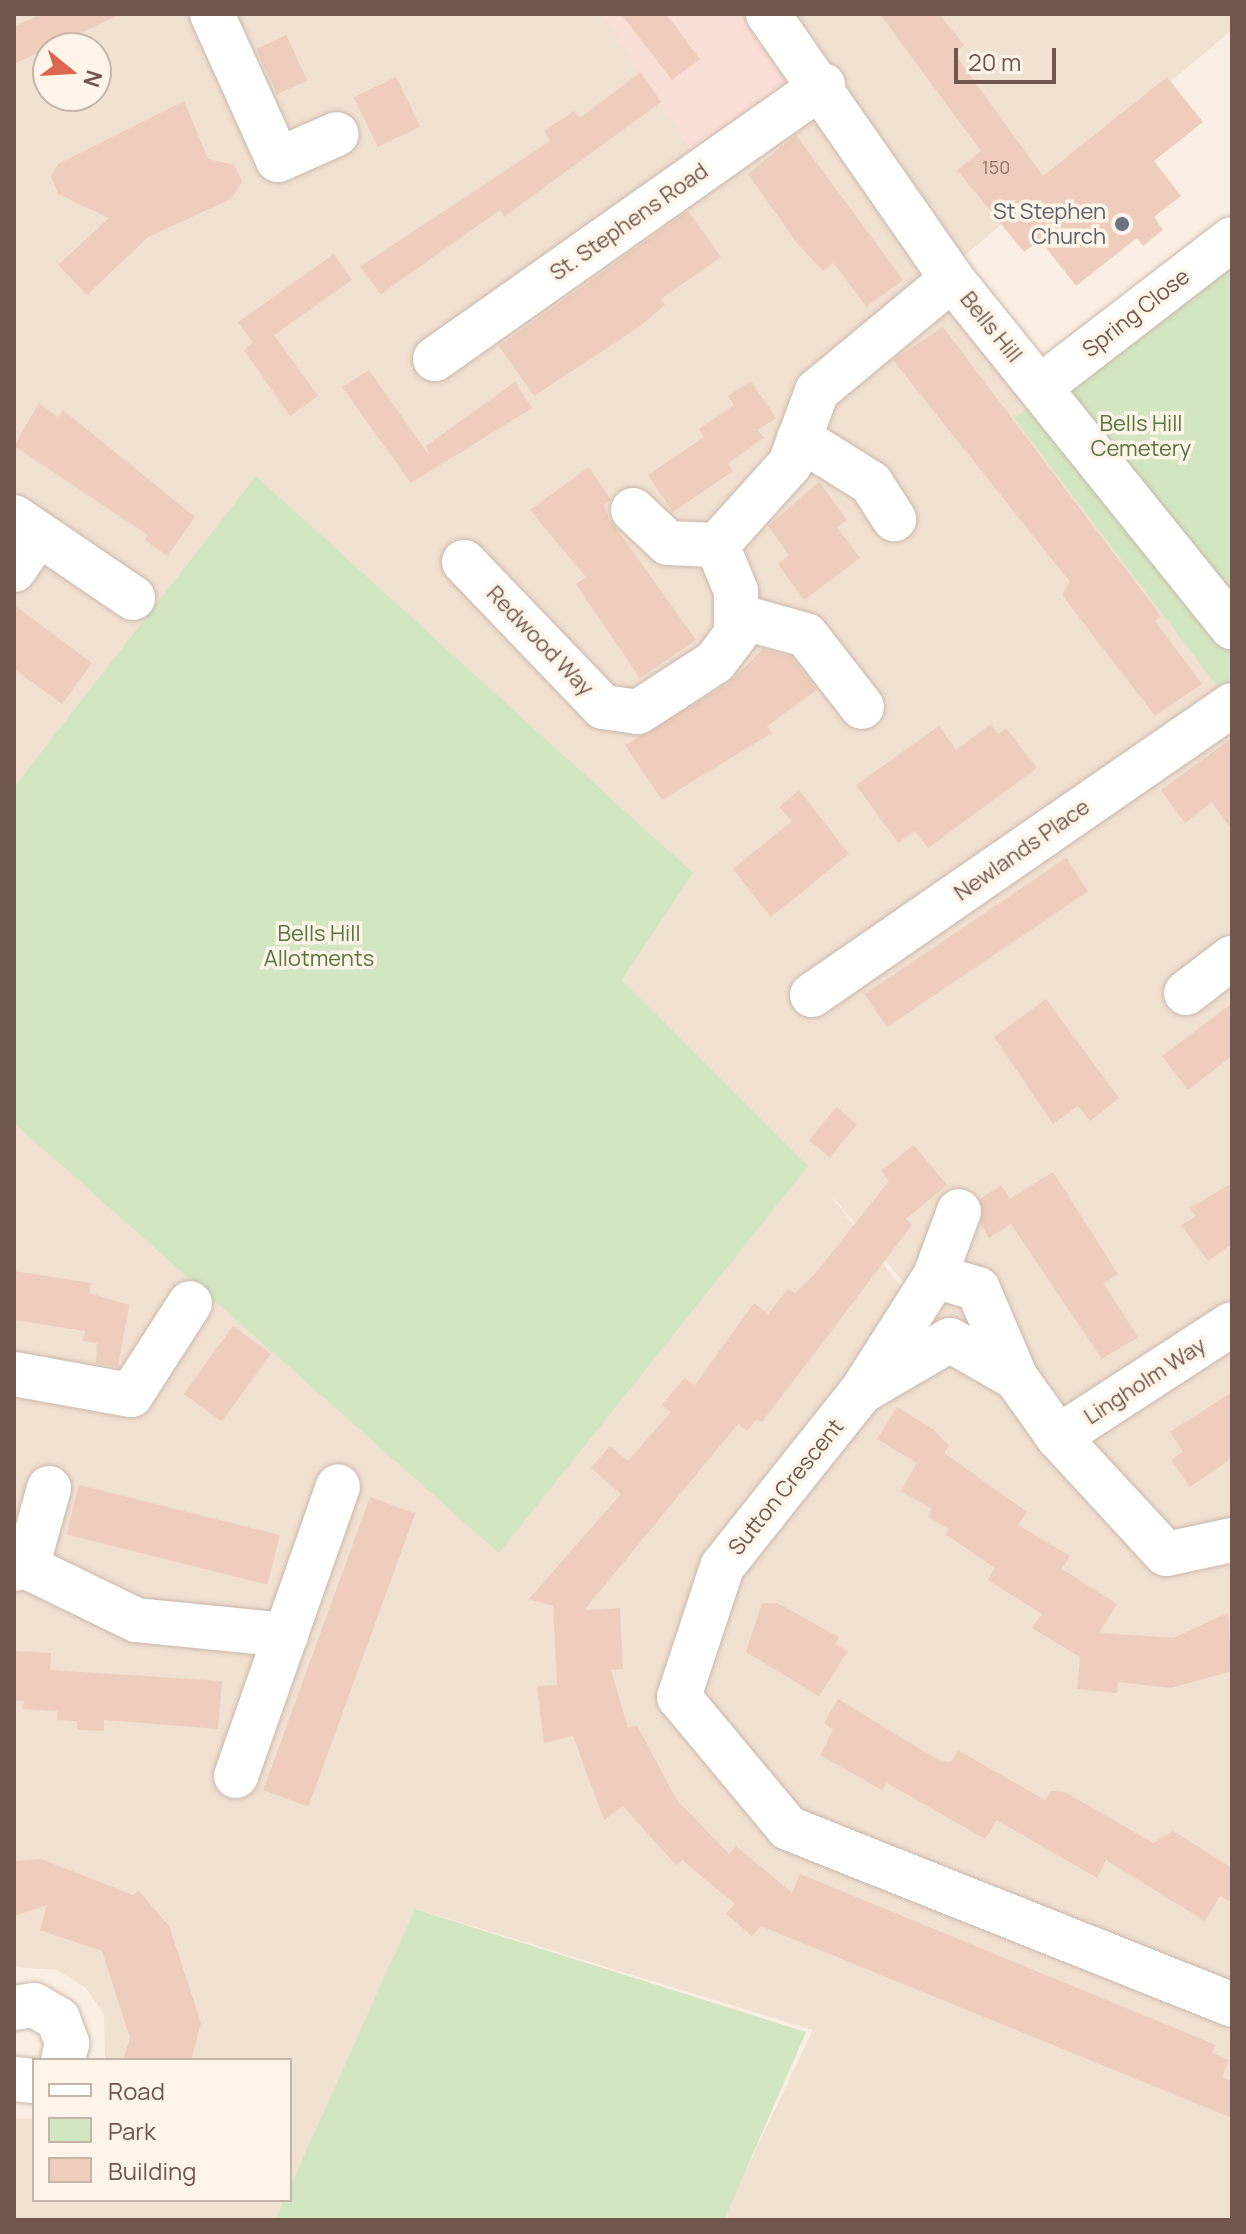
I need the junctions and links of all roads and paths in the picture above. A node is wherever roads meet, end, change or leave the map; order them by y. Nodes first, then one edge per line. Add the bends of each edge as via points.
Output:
1 (212, 14) edge
2 (768, 14) edge
3 (823, 85) junction
4 (337, 134) dead end
5 (1232, 239) edge
6 (952, 279) junction
7 (435, 359) dead end
8 (1040, 387) junction
9 (799, 438) junction
10 (633, 510) dead end
11 (894, 519) dead end
12 (22, 541) edge
13 (717, 545) junction
14 (464, 562) dead end
15 (133, 598) dead end
16 (741, 617) junction
17 (1232, 627) edge
18 (1232, 705) edge
19 (862, 707) dead end
20 (1232, 958) edge
21 (1186, 993) dead end
22 (812, 995) dead end
23 (959, 1211) dead end
24 (935, 1276) junction
25 (190, 1303) dead end
26 (1232, 1324) edge
27 (14, 1374) edge
28 (1016, 1378) junction
29 (861, 1392) junction
30 (1058, 1437) junction
31 (338, 1486) dead end
32 (49, 1488) dead end
33 (1232, 1540) edge
34 (20, 1568) edge
35 (286, 1635) junction
36 (236, 1776) dead end
37 (1232, 2005) edge
38 (14, 2008) edge
39 (63, 2058) edge

1 - 4 street via 278,160
2 - 3 street, Bells Hill
3 - 6 street, Bells Hill
3 - 7 street, St. Stephens Road
5 - 8 street, Spring Close
6 - 8 street, Bells Hill
6 - 9 street via 817,391
8 - 17 street, Bells Hill
9 - 11 street via 871,483
9 - 13 street via 790,464
10 - 13 street via 668,543
12 - 15 street
13 - 16 street
14 - 16 street, Redwood Way via 603,707 622,712 655,706 715,662
16 - 19 street via 806,635
18 - 22 street, Newlands Place
20 - 21 street
23 - 24 street
24 - 28 street via 978,1289
24 - 29 street
25 - 27 street via 131,1395
26 - 30 street, Lingholm Way
28 - 29 street, Sutton Crescent via 950,1340
28 - 30 street, Sutton Crescent
29 - 37 street, Sutton Crescent via 722,1567 679,1697 788,1828
30 - 33 street, Sutton Crescent via 1166,1554
31 - 35 street
32 - 34 street
34 - 35 street via 136,1620
35 - 36 street
38 - 39 street via 34,2005 58,2019 67,2043

